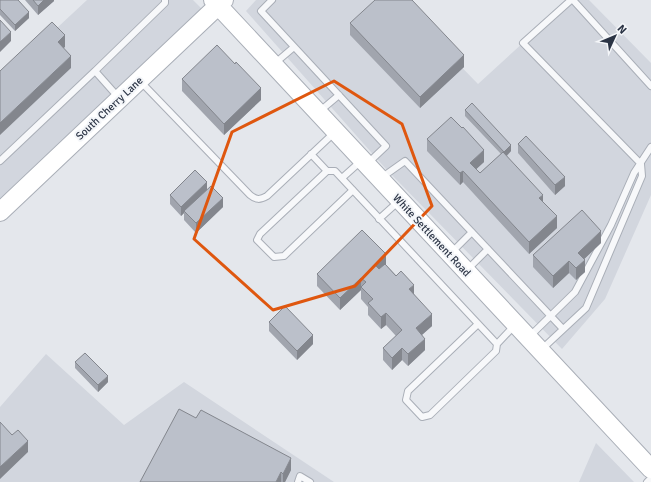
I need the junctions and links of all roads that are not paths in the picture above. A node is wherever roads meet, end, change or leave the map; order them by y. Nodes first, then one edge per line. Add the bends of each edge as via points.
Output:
1 (165, 0) edge
2 (272, 0) edge
3 (572, 0) edge
4 (218, 2) edge
5 (294, 47) junction
6 (273, 64) junction
7 (95, 71) junction
8 (139, 80) junction
9 (651, 86) edge
10 (339, 95) junction
11 (120, 98) junction
12 (318, 113) junction
13 (336, 132) junction
14 (651, 147) edge
15 (311, 154) junction
16 (0, 161) edge
17 (364, 162) junction
18 (641, 164) junction
19 (327, 171) junction
20 (342, 178) junction
21 (380, 179) junction
22 (353, 190) junction
23 (400, 201) junction
24 (2, 207) edge
25 (380, 219) junction
26 (611, 226) junction
27 (619, 230) junction
28 (472, 232) junction
29 (488, 249) junction
30 (450, 254) junction
31 (466, 271) junction
32 (551, 316) junction
33 (478, 324) junction
34 (563, 329) junction
35 (522, 331) junction
36 (496, 344) junction
37 (540, 351) junction
38 (651, 469) edge
39 (651, 478) edge
40 (298, 482) edge
41 (310, 482) edge
42 (647, 482) edge

1 - 7 lane via 165,3
2 - 5 lane via 261,12
3 - 9 lane
3 - 18 lane via 523,43
4 - 6 main road, White Settlement Road
4 - 8 main road, South Cherry Lane
5 - 6 lane
5 - 10 lane
6 - 12 main road, White Settlement Road
7 - 11 lane
7 - 16 lane
8 - 11 main road, South Cherry Lane
8 - 15 lane via 255,199 267,196
10 - 12 lane
10 - 17 lane via 386,146
11 - 24 main road, South Cherry Lane
12 - 13 main road, White Settlement Road
13 - 15 lane
13 - 17 main road, White Settlement Road
14 - 18 lane
15 - 19 lane
17 - 20 lane
17 - 21 main road, White Settlement Road
18 - 26 lane via 634,173
18 - 27 lane via 642,176
19 - 20 lane via 335,171
19 - 22 lane via 260,234 257,240 274,257 284,256
20 - 22 lane
21 - 23 main road, White Settlement Road
21 - 28 lane via 405,161
22 - 25 lane
23 - 25 lane
23 - 30 main road, White Settlement Road
25 - 33 lane
26 - 27 lane
26 - 32 lane via 576,292
27 - 34 lane via 586,308
28 - 29 lane
28 - 30 lane
29 - 31 lane
29 - 32 lane
30 - 31 main road, White Settlement Road
31 - 35 main road, White Settlement Road
32 - 34 lane
32 - 35 lane
33 - 36 lane
33 - 36 lane via 408,391 406,400 422,417 430,415 496,351
34 - 37 lane
35 - 36 lane
35 - 37 main road, White Settlement Road
37 - 38 main road, White Settlement Road
39 - 42 lane
40 - 41 lane via 300,476

